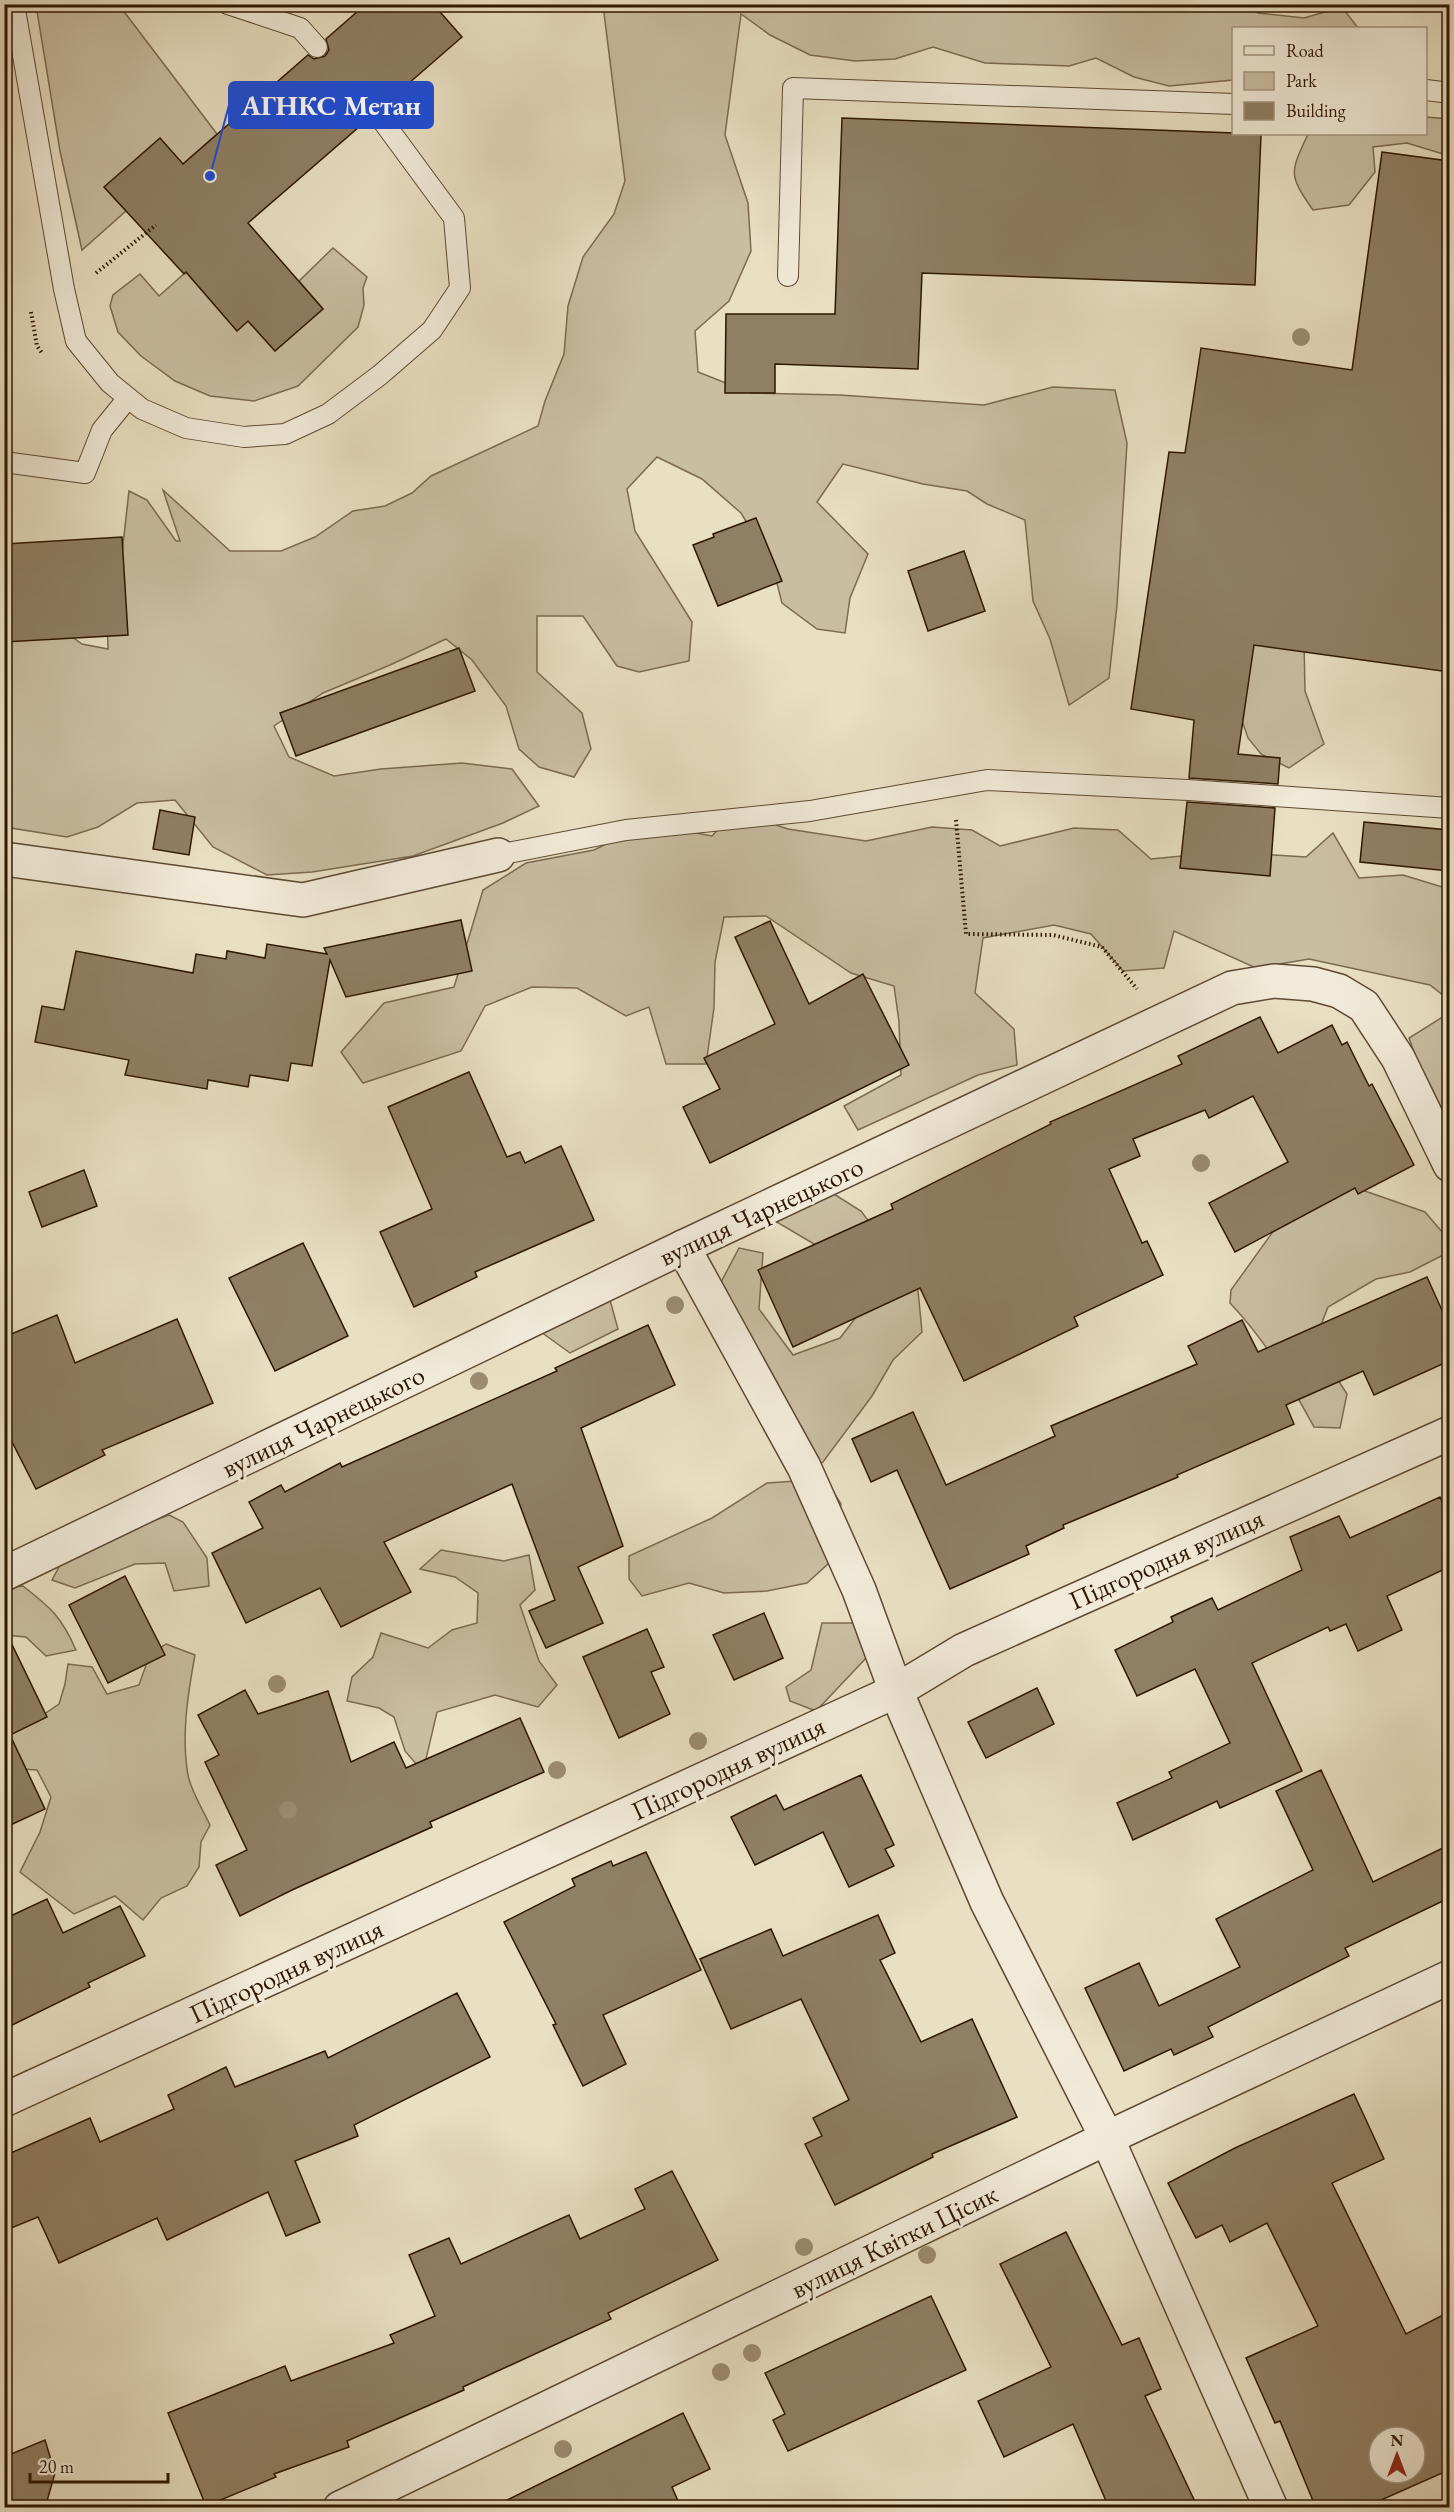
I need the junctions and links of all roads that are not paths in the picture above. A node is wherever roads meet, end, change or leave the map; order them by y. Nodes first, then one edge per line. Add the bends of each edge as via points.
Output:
1 (14, 4) edge
2 (228, 4) edge
3 (317, 47) dead end
4 (1427, 90) edge
5 (1449, 93) edge
6 (1232, 104) edge
7 (376, 112) dead end
8 (788, 276) dead end
9 (128, 398) junction
10 (4, 462) edge
11 (1449, 808) edge
12 (498, 855) joint
13 (4, 859) edge
14 (1449, 1165) edge
15 (683, 1247) junction
16 (1449, 1433) edge
17 (4, 1574) edge
18 (896, 1691) junction
19 (1449, 1977) edge
20 (4, 2100) edge
21 (1107, 2138) junction
22 (340, 2508) edge
23 (1271, 2508) edge

1 - 9 lane via 76,341
2 - 3 lane via 300,28
4 - 5 lane
6 - 8 lane via 793,88
7 - 9 lane via 454,218 460,288 432,330 328,414 285,434 244,437 186,428 142,409
9 - 10 lane via 102,430 85,474
11 - 12 lane via 987,780 810,811 626,830
12 - 13 street via 303,900
14 - 15 street, вулиця Чарнецького via 1398,1058 1364,1006 1313,984 1263,982 1232,988
15 - 17 street, вулиця Чарнецького
15 - 18 street via 804,1467 859,1590
16 - 18 street, Підгородня вулиця via 964,1650
18 - 20 street, Підгородня вулиця
18 - 21 street via 987,1902
19 - 21 street, вулиця Квітки Цісик
21 - 22 street, вулиця Квітки Цісик
21 - 23 street

